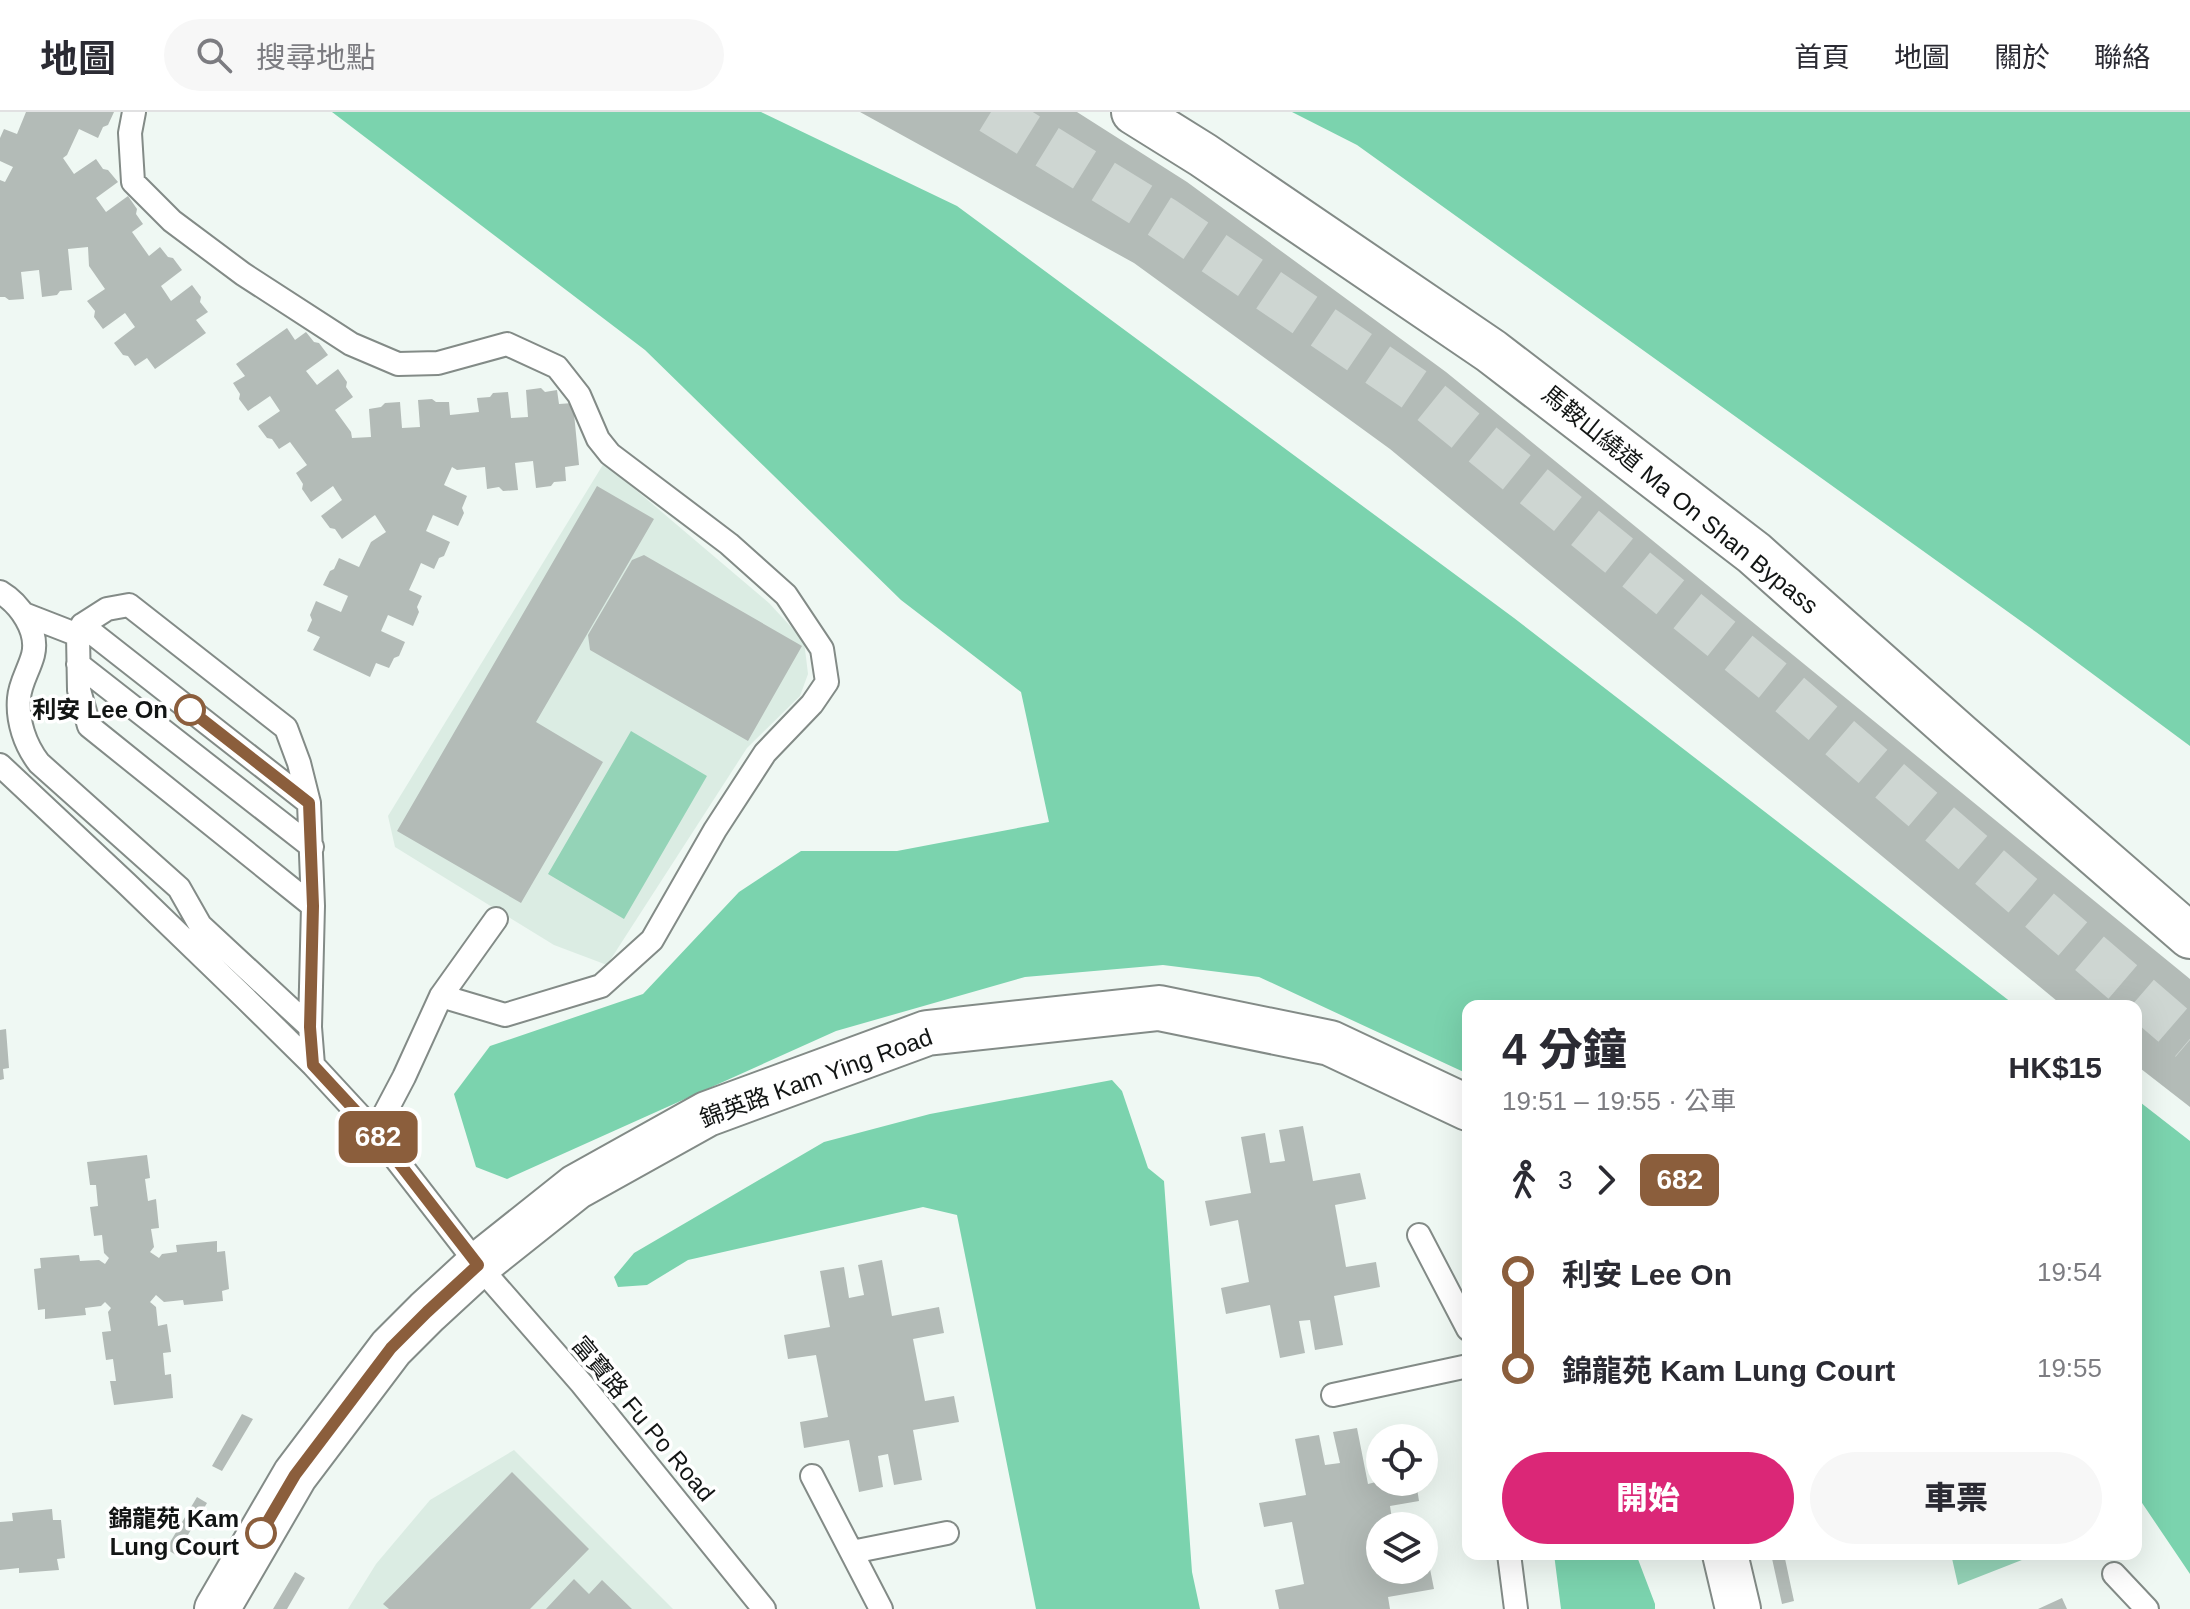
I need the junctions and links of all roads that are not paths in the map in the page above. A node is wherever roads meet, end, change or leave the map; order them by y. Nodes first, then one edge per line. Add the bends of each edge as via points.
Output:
1 (134, 112) edge
2 (1134, 112) edge
3 (0, 592) edge
4 (24, 614) junction
5 (80, 630) junction
6 (78, 664) junction
7 (0, 765) edge
8 (309, 803) junction
9 (312, 847) junction
10 (313, 906) junction
11 (496, 919) dead end
12 (2190, 936) edge
13 (441, 996) junction
14 (310, 1027) junction
15 (313, 1065) junction
16 (1462, 1105) edge
17 (375, 1132) junction
18 (1419, 1235) dead end
19 (478, 1265) junction
20 (1462, 1317) edge
21 (1462, 1367) edge
22 (1333, 1395) dead end
23 (812, 1476) dead end
24 (947, 1533) dead end
25 (852, 1552) junction
26 (1510, 1560) edge
27 (1726, 1560) edge
28 (2114, 1574) dead end
29 (217, 1609) edge
30 (764, 1609) edge
31 (881, 1609) edge
32 (1516, 1609) edge
33 (1738, 1609) edge
34 (2147, 1609) edge

1 - 13 lane via 133,182 172,221 351,344 398,364 438,363 507,344 557,367 579,395 610,454 729,544 786,595 822,649 827,682 765,753 652,940 601,986 505,1015
2 - 12 street, 馬鞍山繞道 Ma On Shan Bypass via 1491,351 1754,553
3 - 4 lane
4 - 5 lane
4 - 14 lane via 34,652 19,700 29,749 179,888 200,925
5 - 6 lane
5 - 8 lane
5 - 8 lane via 107,609 129,605 286,728
6 - 9 lane
6 - 10 lane via 89,726
7 - 15 lane, 富寶路 Fu Po Road
8 - 9 lane
9 - 10 lane
10 - 14 lane
11 - 13 lane
13 - 17 lane
14 - 15 lane
15 - 17 lane, 富寶路 Fu Po Road
16 - 19 street, 錦英路 Kam Ying Road via 1330,1043 1159,1008 927,1033 707,1114 576,1187
17 - 19 lane, 富寶路 Fu Po Road
18 - 20 lane
19 - 29 street, 錦英路 Kam Ying Road via 391,1348 295,1475
19 - 30 lane, 富寶路 Fu Po Road
21 - 22 lane
23 - 25 lane
24 - 25 lane
25 - 31 lane
26 - 32 lane
27 - 33 street
28 - 34 lane

